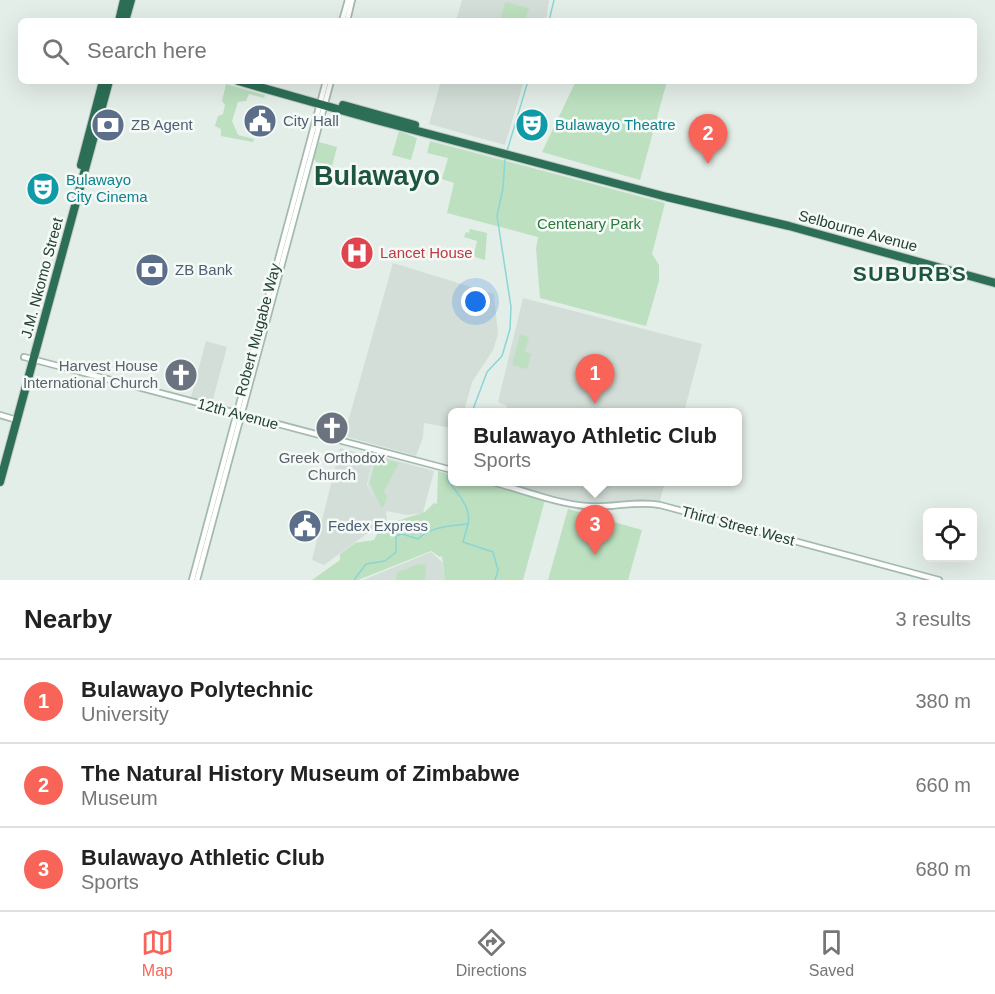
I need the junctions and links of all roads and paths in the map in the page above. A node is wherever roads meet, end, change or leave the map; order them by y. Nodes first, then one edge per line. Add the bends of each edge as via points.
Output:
1 (124, 0) edge
2 (131, 0) edge
3 (350, 0) edge
4 (120, 18) edge
5 (126, 18) edge
6 (346, 18) edge
7 (102, 84) edge
8 (108, 84) edge
9 (250, 84) edge
10 (266, 84) edge
11 (326, 84) edge
12 (330, 84) edge
13 (323, 102) junction
14 (995, 283) edge
15 (29, 358) junction
16 (239, 414) junction
17 (0, 415) edge
18 (15, 419) junction
19 (0, 465) edge
20 (448, 469) edge
21 (0, 482) edge
22 (508, 486) edge
23 (192, 580) edge
24 (197, 580) edge
25 (939, 580) edge

1 - 4 highway
2 - 5 highway
3 - 6 main road
7 - 15 highway, J.M. Nkomo Street
8 - 15 highway, J.M. Nkomo Street
9 - 13 highway
10 - 13 highway
11 - 13 main road, Robert Mugabe Way
12 - 13 main road, Robert Mugabe Way
13 - 14 highway, Selbourne Avenue
13 - 16 main road, Robert Mugabe Way
15 - 16 main road, 12th Avenue
15 - 18 highway, J.M. Nkomo Street
16 - 20 main road, 12th Avenue
16 - 23 main road, Robert Mugabe Way
16 - 24 main road, Robert Mugabe Way
17 - 18 main road
18 - 19 highway, J.M. Nkomo Street
18 - 21 highway, J.M. Nkomo Street
22 - 25 main road, Third Street West via 585,506 660,505

